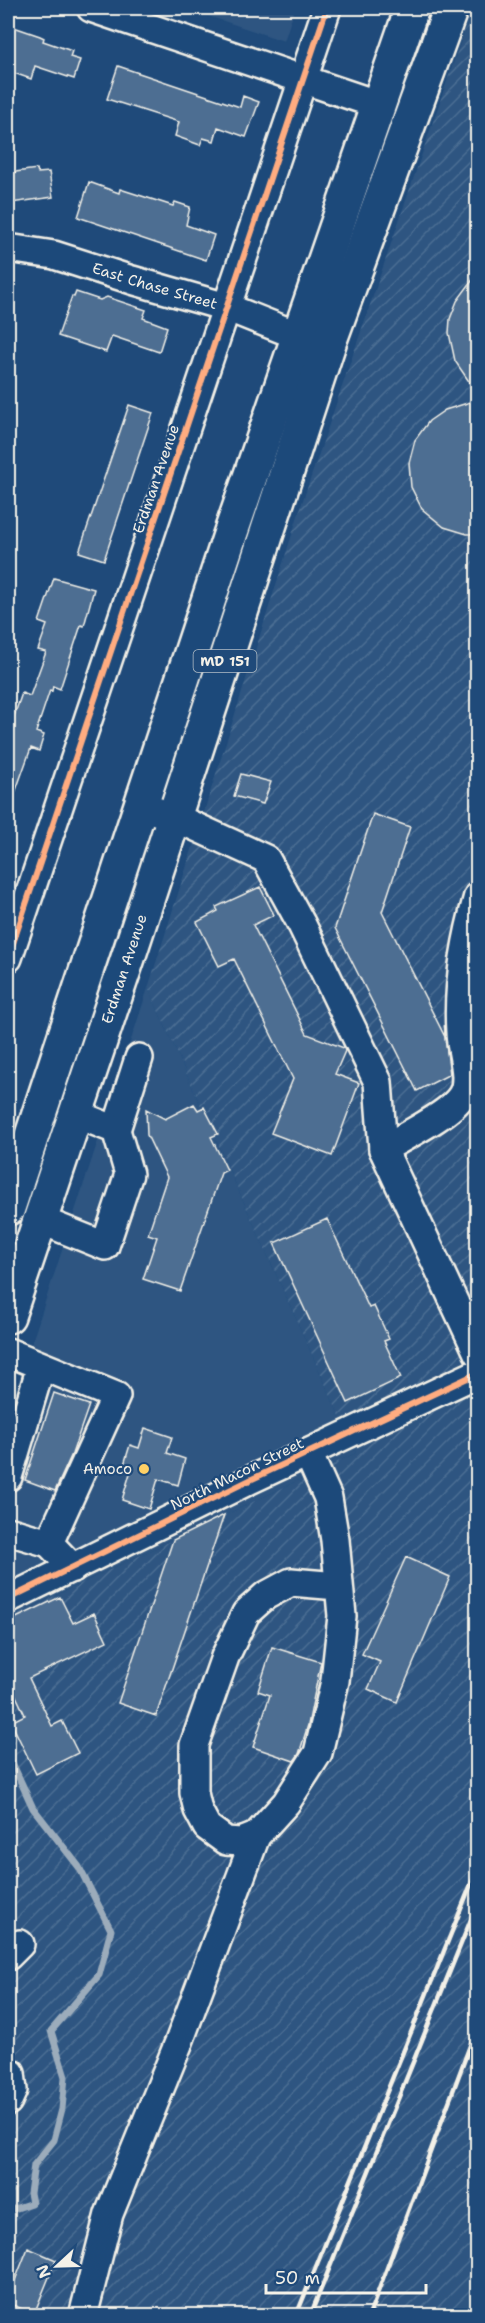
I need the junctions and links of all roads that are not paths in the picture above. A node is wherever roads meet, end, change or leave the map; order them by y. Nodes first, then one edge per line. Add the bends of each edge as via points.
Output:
1 (91, 8) edge
2 (327, 8) edge
3 (412, 8) edge
4 (451, 8) edge
5 (302, 80) junction
6 (379, 105) junction
7 (8, 248) edge
8 (226, 307) junction
9 (299, 336) junction
10 (141, 806) junction
11 (174, 817) junction
12 (477, 896) edge
13 (8, 958) edge
14 (139, 1058) dead end
15 (76, 1114) junction
16 (116, 1130) junction
17 (383, 1149) junction
18 (8, 1208) edge
19 (40, 1221) junction
20 (8, 1316) edge
21 (8, 1352) edge
22 (477, 1353) edge
23 (41, 1366) junction
24 (477, 1373) edge
25 (308, 1453) junction
26 (8, 1477) edge
27 (8, 1531) edge
28 (49, 1543) junction
29 (73, 1568) junction
30 (338, 1586) junction
31 (8, 1599) edge
32 (256, 1836) junction
33 (8, 2072) edge
34 (8, 2101) edge
35 (83, 2316) edge

1 - 5 street
2 - 5 street, Erdman Avenue
3 - 6 main road, MD 151
4 - 11 main road, Erdman Avenue / MD 151 via 330,340
5 - 6 street
5 - 8 street, Erdman Avenue
6 - 9 main road, MD 151
7 - 8 street, East Chase Street via 54,255
8 - 9 street, East Chase Street
8 - 13 street, Erdman Avenue
9 - 10 main road, MD 151
10 - 11 street
10 - 18 main road, MD 151
11 - 15 main road, Erdman Avenue / MD 151
11 - 17 street via 266,859 378,1082
12 - 17 street via 460,986 464,1092 458,1102
14 - 16 street
15 - 16 street
15 - 19 main road, Erdman Avenue / MD 151
16 - 19 street via 129,1174 105,1246
17 - 22 street
19 - 20 main road, Erdman Avenue / MD 151
21 - 23 street
23 - 26 street
23 - 28 street via 116,1396
24 - 25 street, North Macon Street
25 - 29 street, North Macon Street
25 - 30 street via 328,1498
27 - 28 street
28 - 29 street
29 - 31 street, North Macon Street
30 - 32 street via 342,1616 335,1681 318,1753 286,1803
30 - 32 street via 291,1581 246,1613 225,1657 194,1745 194,1793 207,1827 226,1841 241,1842
32 - 35 street via 109,2214
33 - 34 street via 13,2090

